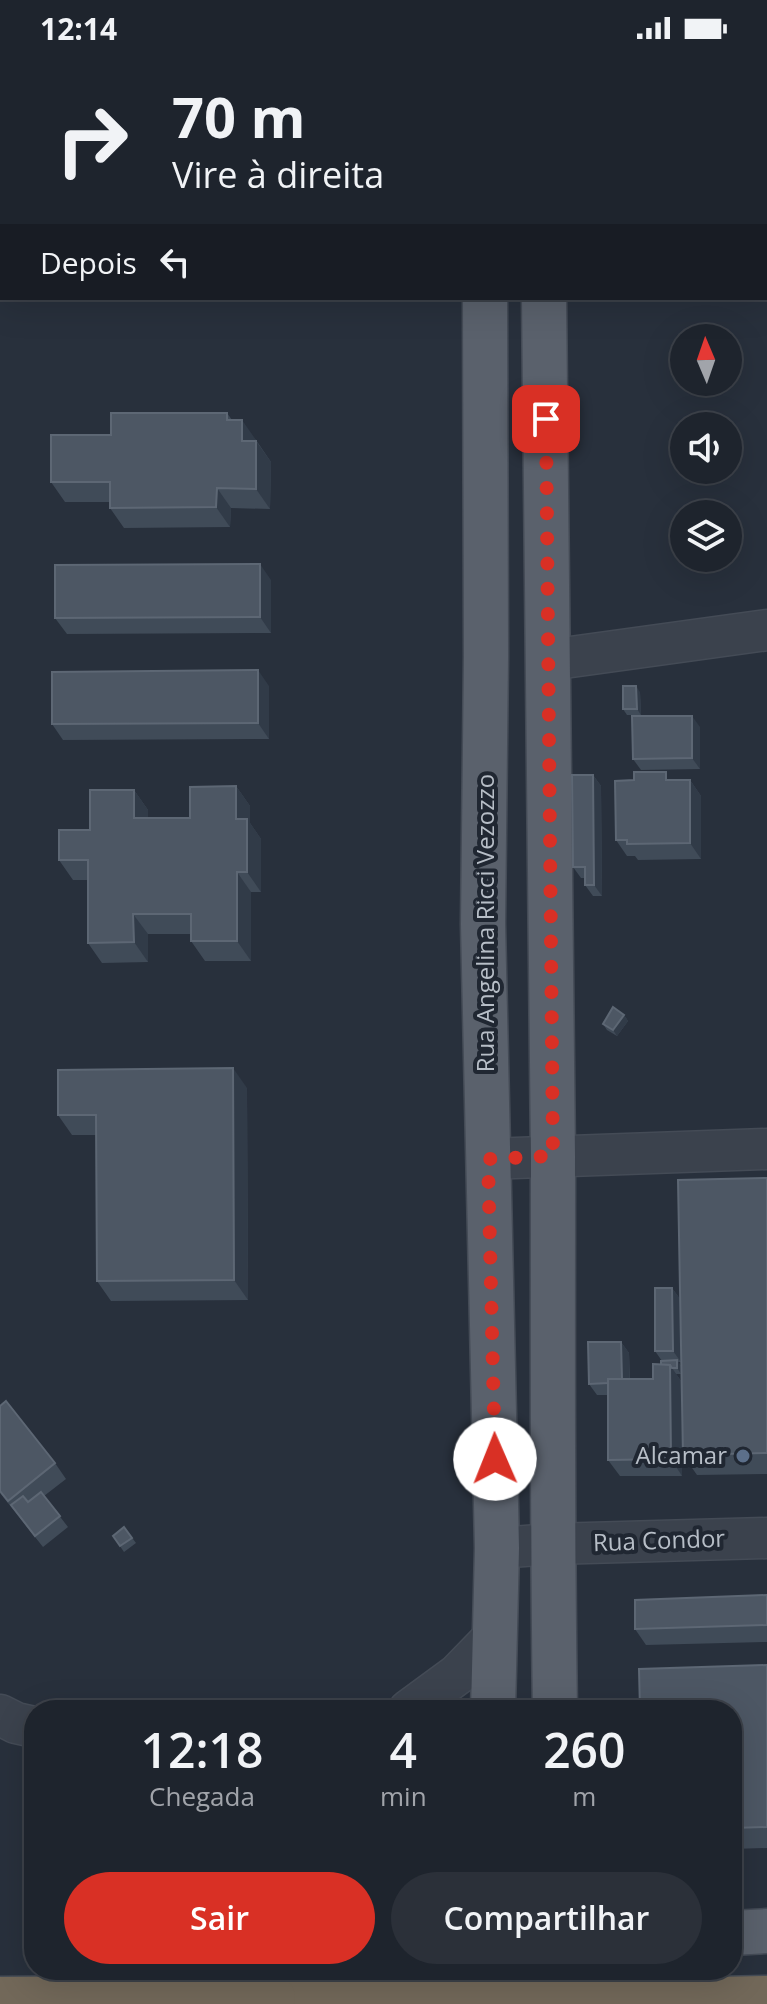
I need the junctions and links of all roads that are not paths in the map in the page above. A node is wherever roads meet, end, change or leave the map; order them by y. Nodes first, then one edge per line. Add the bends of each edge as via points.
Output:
1 (485, 300) edge
2 (544, 300) edge
3 (767, 630) edge
4 (549, 660) junction
5 (767, 1149) edge
6 (553, 1156) junction
7 (488, 1159) junction
8 (767, 1538) edge
9 (552, 1544) junction
10 (497, 1548) junction
11 (493, 1638) junction
12 (423, 1700) edge
13 (493, 1700) edge
14 (555, 1700) edge
15 (0, 1715) edge
16 (24, 1725) edge
17 (767, 1931) edge
18 (742, 1932) edge
19 (342, 1980) edge
20 (273, 1997) junction
21 (767, 1998) edge
22 (0, 1999) edge

1 - 7 main road, Rua Angelina Ricci Vezozzo via 483,924
2 - 4 main road
3 - 4 street
4 - 6 main road
5 - 6 street
6 - 7 street
6 - 9 main road
7 - 10 main road, Rua Angelina Ricci Vezozzo
8 - 9 street, Rua Condor
9 - 10 street, Rua Condor
9 - 14 main road
10 - 11 main road, Rua Angelina Ricci Vezozzo
11 - 12 street
11 - 13 main road, Rua Angelina Ricci Vezozzo
15 - 16 street
17 - 18 main road
19 - 20 main road
20 - 21 highway
20 - 22 highway, bridge

